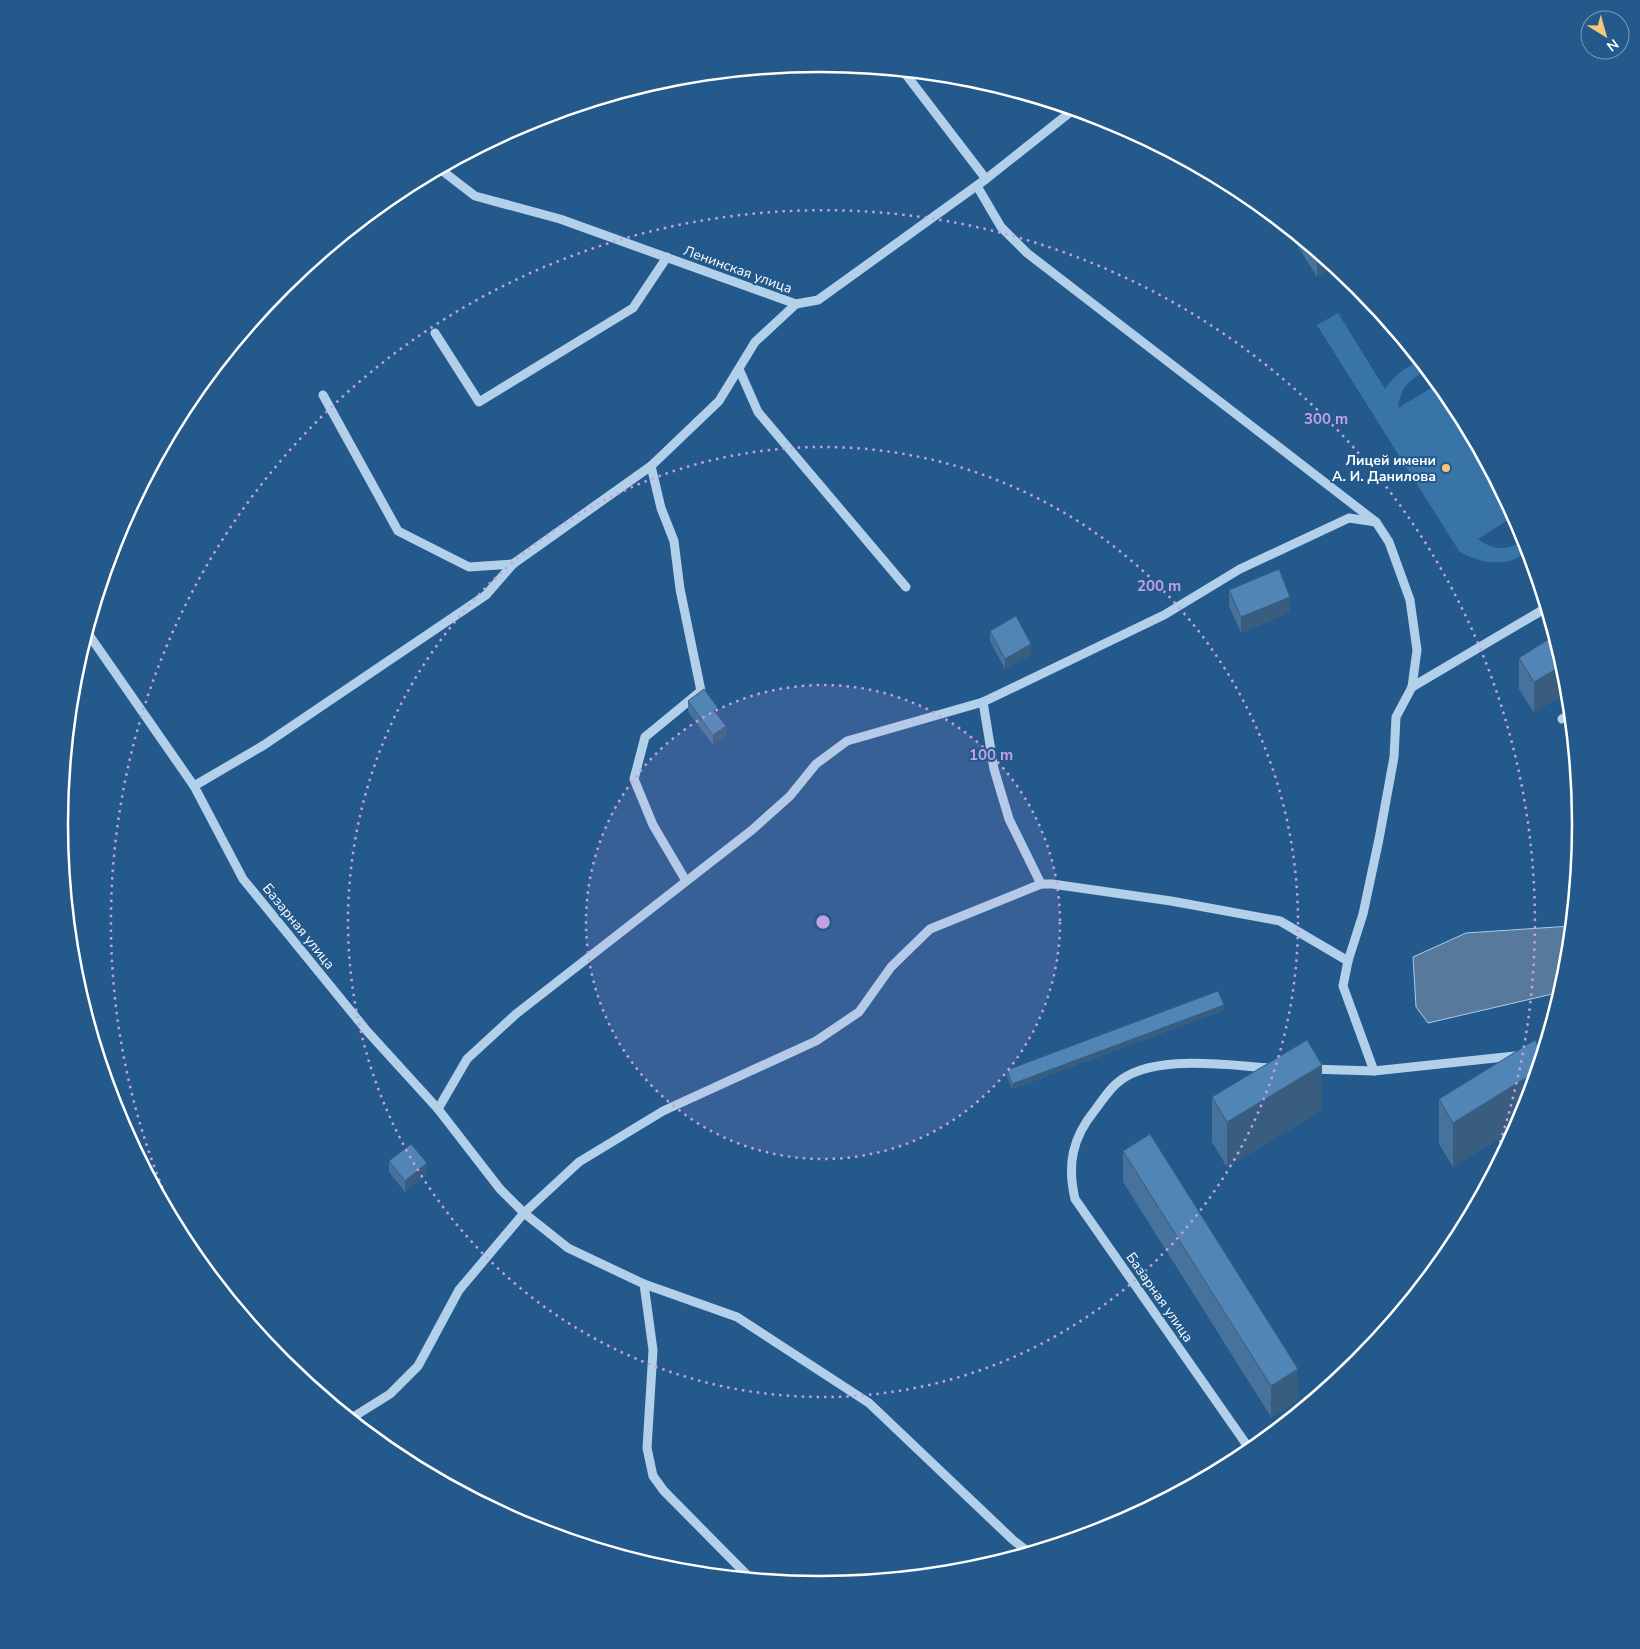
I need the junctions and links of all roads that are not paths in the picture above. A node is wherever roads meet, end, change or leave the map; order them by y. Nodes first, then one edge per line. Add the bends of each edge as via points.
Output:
1 (908, 77) edge
2 (1068, 114) edge
3 (445, 173) edge
4 (986, 179) junction
5 (977, 186) junction
6 (667, 258) junction
7 (796, 304) junction
8 (435, 333) dead end
9 (739, 369) junction
10 (324, 394) dead end
11 (651, 466) junction
12 (1376, 522) junction
13 (513, 564) junction
14 (906, 587) dead end
15 (1541, 611) edge
16 (91, 638) edge
17 (1412, 686) junction
18 (983, 702) junction
19 (194, 786) junction
20 (686, 881) junction
21 (1041, 884) junction
22 (1348, 961) junction
23 (1537, 1054) edge
24 (1280, 1068) edge
25 (1299, 1068) edge
26 (1374, 1071) junction
27 (438, 1109) junction
28 (524, 1213) junction
29 (644, 1284) junction
30 (355, 1416) edge
31 (1246, 1445) edge
32 (1025, 1548) edge
33 (744, 1573) edge

1 - 4 street
2 - 4 street, Ленинская улица
3 - 6 street, Ленинская улица via 475,196 560,219
4 - 5 street, Ленинская улица
5 - 7 street, Ленинская улица via 818,300
5 - 12 street via 1002,227 1027,253
6 - 7 street, Ленинская улица
6 - 8 street via 633,308 479,402
7 - 9 street via 755,342
9 - 11 street via 720,401
9 - 14 street via 758,412
10 - 13 street via 398,531 469,567
11 - 13 street
11 - 20 street via 661,508 674,542 701,692 645,737 634,779 652,825
12 - 17 street via 1389,542 1410,600 1417,650
12 - 18 street via 1349,518 1240,569 1164,615
13 - 19 street via 486,596 264,745
15 - 17 street
16 - 19 street, Базарная улица
17 - 22 street via 1396,718 1394,756 1379,839 1364,914
18 - 20 street via 847,741 816,764 778,807
18 - 21 street via 994,769 1009,819
19 - 27 street, Базарная улица via 243,879 367,1031
20 - 27 street via 509,1020 467,1059
21 - 22 street via 1171,901 1280,921
21 - 28 street via 930,928 891,967 859,1012 816,1041 655,1116 579,1162
22 - 26 street via 1343,986
23 - 26 street
24 - 31 street, Базарная улица via 1190,1061 1138,1071 1117,1082 1084,1122 1073,1150 1070,1177 1075,1199
25 - 26 street
27 - 28 street, Базарная улица via 500,1189
28 - 29 street, Базарная улица via 568,1248
28 - 30 street via 459,1290 418,1366 390,1394
29 - 32 street, Базарная улица via 737,1317 869,1403
29 - 33 street via 653,1350 647,1448 653,1476

